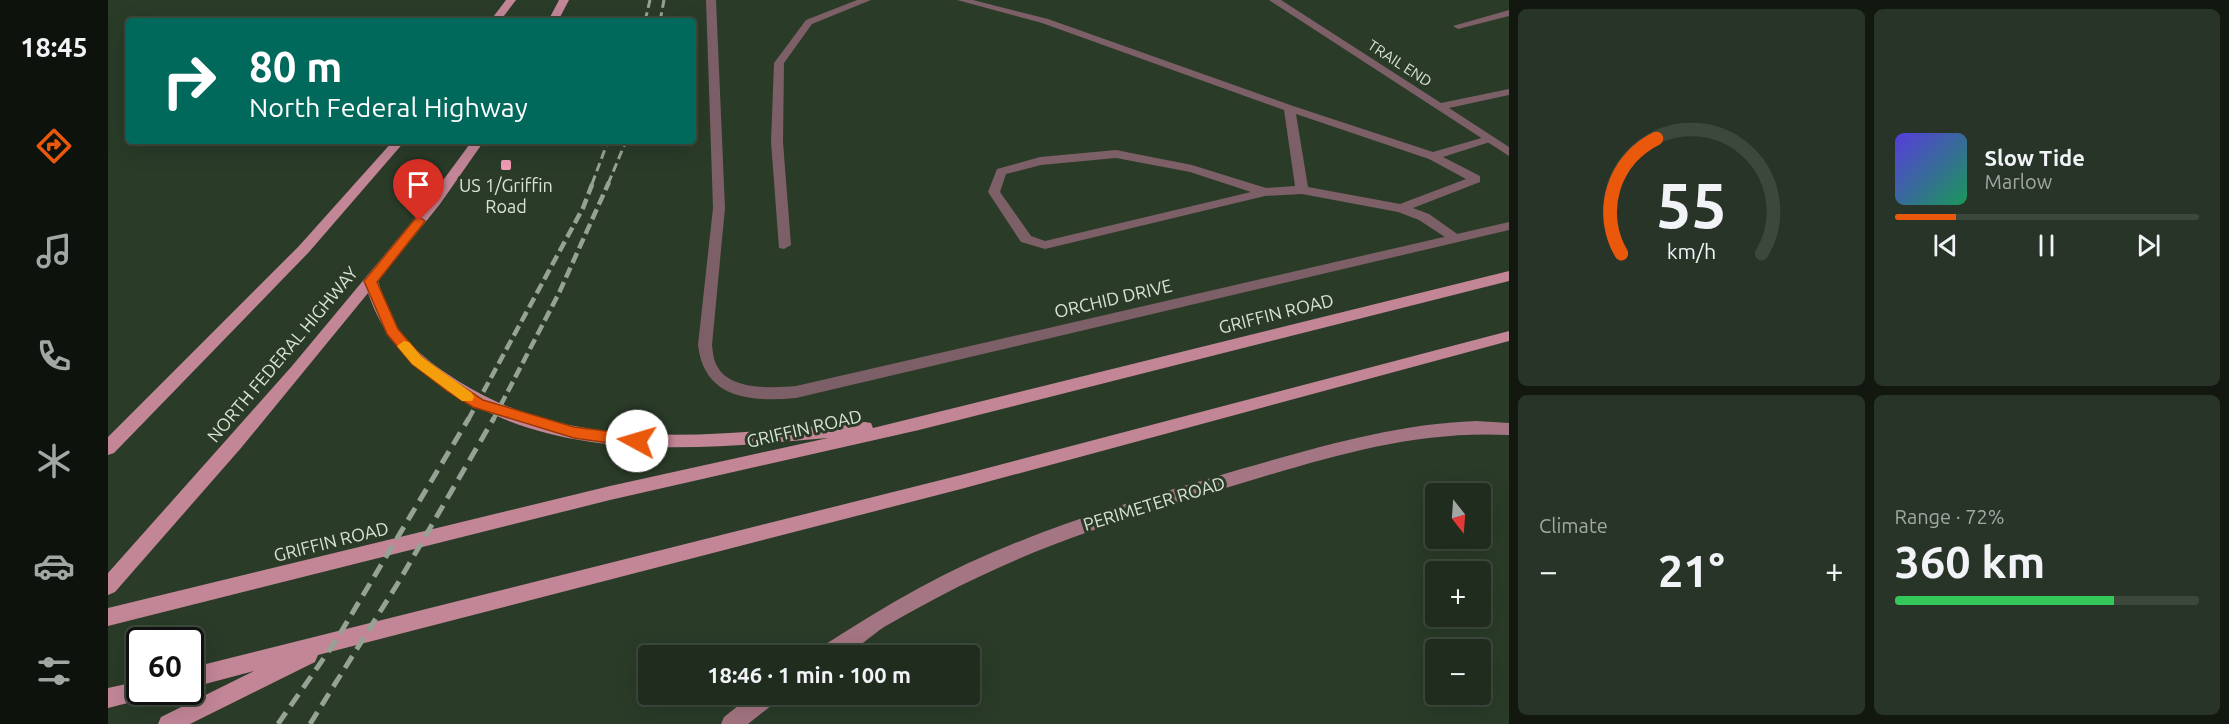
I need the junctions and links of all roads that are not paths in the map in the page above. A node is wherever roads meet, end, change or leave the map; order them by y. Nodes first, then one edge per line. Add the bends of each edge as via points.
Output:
1 (511, 0) edge
2 (564, 0) edge
3 (711, 0) edge
4 (866, 0) edge
5 (962, 0) edge
6 (1274, 0) edge
7 (1509, 13) edge
8 (497, 18) edge
9 (555, 18) edge
10 (1458, 26) dead end
11 (1509, 92) edge
12 (1440, 107) junction
13 (1289, 108) junction
14 (1489, 139) junction
15 (396, 144) edge
16 (476, 144) edge
17 (1509, 152) edge
18 (1433, 156) junction
19 (1302, 190) junction
20 (1265, 192) junction
21 (1401, 208) junction
22 (1509, 226) edge
23 (1456, 238) junction
24 (784, 245) dead end
25 (1509, 276) edge
26 (370, 281) junction
27 (1509, 336) edge
28 (919, 424) junction
29 (1509, 429) edge
30 (108, 448) edge
31 (108, 586) edge
32 (108, 617) edge
33 (335, 642) junction
34 (843, 645) edge
35 (204, 675) edge
36 (126, 694) edge
37 (108, 698) edge
38 (756, 705) edge
39 (168, 724) edge
40 (731, 724) edge

1 - 8 main road
2 - 9 main road
3 - 23 street, ORCHID DRIVE via 719,208 705,345 708,365 716,375 747,392 796,392
4 - 24 street via 809,22 779,63 777,142
5 - 13 street via 1045,21
6 - 12 street, TRAIL END
7 - 10 street
11 - 12 street
12 - 14 street, TRAIL END
13 - 18 street
13 - 19 street
14 - 17 street, TRAIL END
14 - 18 street
15 - 30 main road via 304,249
16 - 26 main road, NORTH FEDERAL HIGHWAY
18 - 21 street via 1476,179
19 - 20 street
19 - 21 street
20 - 20 street via 1192,169 1116,154 1040,161 1001,172 994,192 1026,238 1045,245
21 - 23 street via 1424,217
22 - 23 street, ORCHID DRIVE
25 - 28 main road, GRIFFIN ROAD
26 - 28 main road via 392,331 417,360 478,404 550,427 657,443
26 - 31 main road, NORTH FEDERAL HIGHWAY via 311,355
27 - 33 main road
28 - 32 main road, GRIFFIN ROAD via 610,493
29 - 34 street, PERIMETER ROAD via 1462,427 1400,433 1124,510 990,562 923,595
33 - 35 main road
33 - 39 main road
36 - 37 main road
38 - 40 street

